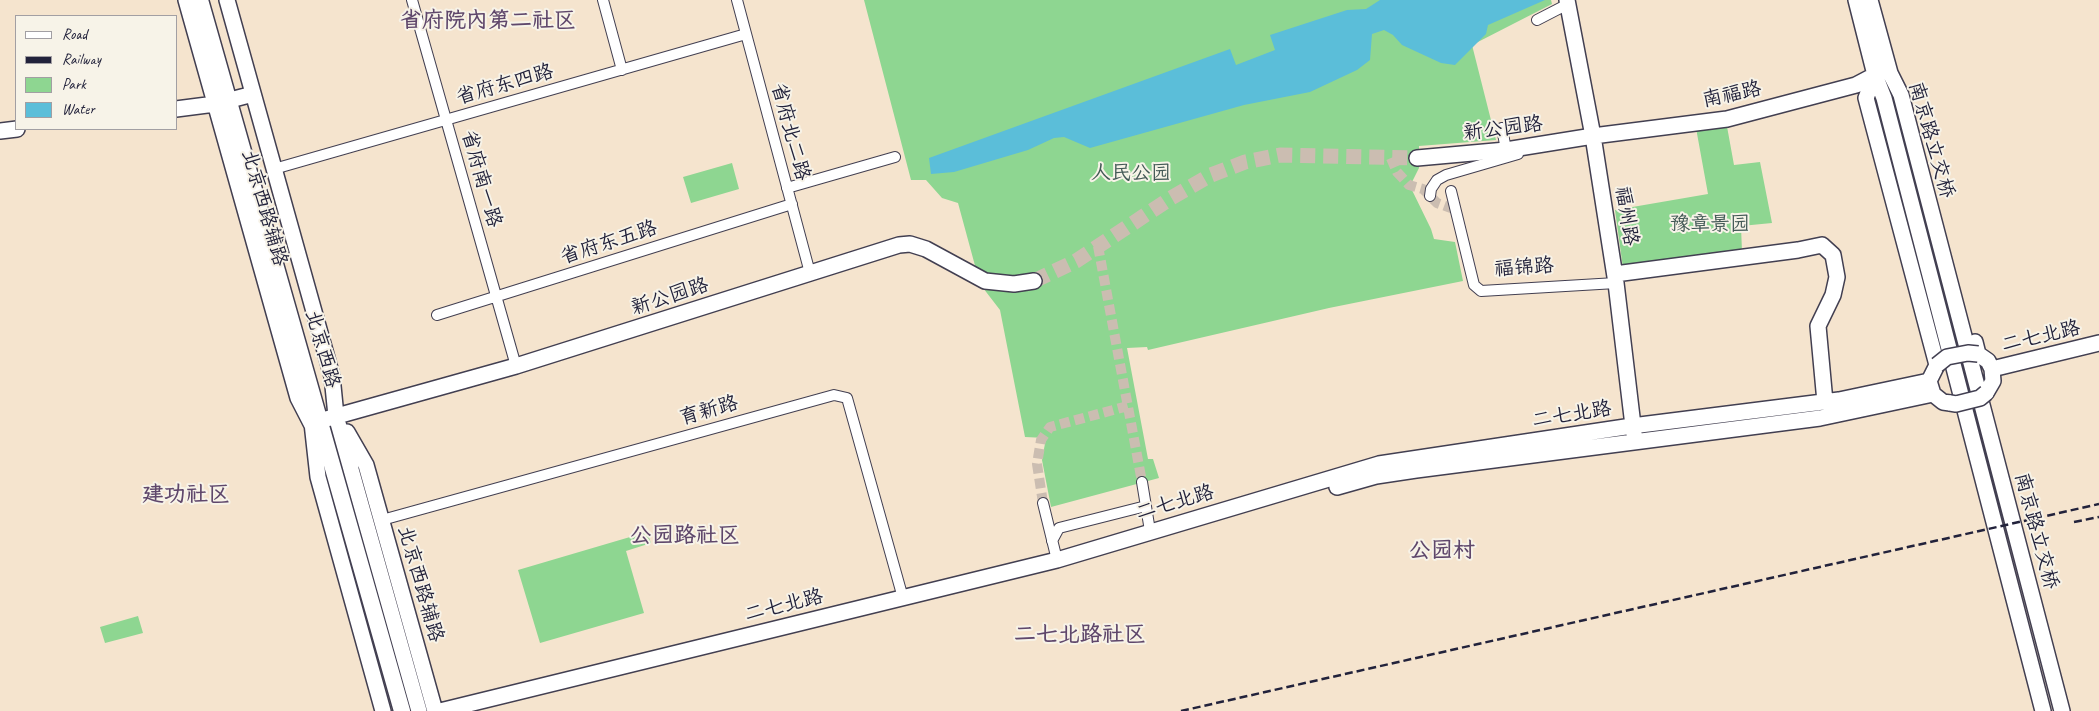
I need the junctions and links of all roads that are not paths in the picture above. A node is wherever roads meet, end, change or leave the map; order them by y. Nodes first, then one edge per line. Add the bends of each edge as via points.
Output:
1 (186, 0) edge
2 (200, 0) edge
3 (212, 0) edge
4 (227, 0) edge
5 (412, 0) edge
6 (603, 0) edge
7 (737, 0) edge
8 (1856, 0) edge
9 (1870, 0) edge
10 (1567, 2) edge
11 (1537, 20) dead end
12 (746, 34) junction
13 (622, 70) junction
14 (1882, 74) junction
15 (233, 99) junction
16 (178, 108) edge
17 (446, 120) junction
18 (1502, 128) dead end
19 (15, 129) edge
20 (0, 131) edge
21 (1592, 136) junction
22 (1564, 141) junction
23 (1506, 150) junction
24 (896, 158) dead end
25 (1417, 158) tunnel mouth
26 (274, 169) junction
27 (787, 188) junction
28 (1450, 190) dead end
29 (1430, 196) dead end
30 (792, 204) junction
31 (810, 273) junction
32 (1616, 278) junction
33 (1034, 281) tunnel mouth
34 (496, 298) junction
35 (437, 315) dead end
36 (2099, 344) edge
37 (1978, 354) junction
38 (1937, 365) junction
39 (516, 366) junction
40 (1992, 369) junction
41 (1931, 388) junction
42 (1825, 402) junction
43 (325, 419) junction
44 (1634, 433) junction
45 (1142, 482) tunnel mouth
46 (1043, 503) tunnel mouth
47 (1146, 506) junction
48 (382, 520) junction
49 (1150, 532) junction
50 (1052, 540) junction
51 (1057, 560) junction
52 (903, 598) junction
53 (383, 711) edge
54 (393, 711) edge
55 (402, 711) edge
56 (411, 711) edge
57 (419, 711) edge
58 (435, 711) edge
59 (440, 711) edge
60 (474, 711) edge
61 (2035, 711) edge
62 (2043, 711) edge
63 (2052, 711) edge
64 (2062, 711) edge

1 - 15 main road, 北京西路辅路
2 - 15 main road, 北京西路
3 - 15 main road, 北京西路
4 - 15 main road, 北京西路辅路
5 - 17 street, 省府南一路
6 - 13 street
7 - 12 street, 省府北二路
8 - 14 main road
9 - 14 main road
10 - 11 street
10 - 21 main road, 福州路
12 - 13 street, 省府东四路
12 - 27 street, 省府北二路
13 - 17 street, 省府东四路
14 - 21 main road, 南福路 via 1856,85 1727,119
14 - 37 main road via 1907,86
14 - 38 main road via 1866,98
14 - 61 main road, 南京路立交桥 via 1875,100
14 - 62 main road, 南京路立交桥 via 1884,98
14 - 63 main road, 南京路立交桥 via 1891,95
14 - 64 main road, 南京路立交桥 via 1901,95
15 - 16 main road
15 - 26 main road, 北京西路辅路
15 - 43 main road, 北京西路
17 - 26 street, 省府东四路
17 - 34 street, 省府南一路
18 - 23 street
19 - 20 main road
21 - 22 main road, 新公园路
21 - 32 main road, 福州路
22 - 23 main road, 新公园路
22 - 29 street via 1446,175 1437,180
23 - 25 main road, 新公园路
24 - 27 street
26 - 43 main road, 北京西路辅路 via 332,376
27 - 30 street, 省府北二路
28 - 32 street, 福锦路 via 1474,285 1481,291
30 - 31 street, 省府北二路
30 - 34 street, 省府东五路
31 - 33 main road, 新公园路 via 910,244 926,249 985,281 1014,284
31 - 39 main road, 新公园路
32 - 42 main road, 福锦路 via 1822,245 1833,255 1837,276 1833,295 1818,326
32 - 44 main road, 福州路
34 - 35 street, 省府东五路
34 - 39 street, 省府南一路
36 - 40 main road, 二七北路
37 - 38 main road, 二七北路, bridge via 1968,352 1947,357
37 - 40 main road via 1988,361
38 - 41 main road
39 - 43 main road, 新公园路
40 - 41 main road, bridge via 1993,381 1980,398 1956,404 1943,402
41 - 42 main road, 二七北路
41 - 44 main road, 二七北路 via 1820,418
42 - 44 main road, 二七北路
43 - 48 main road, 北京西路辅路 via 366,465
43 - 53 main road, 北京西路辅路 via 318,477
43 - 54 main road, 北京西路辅路
43 - 55 main road, 北京西路
43 - 56 main road, 北京西路
43 - 57 main road, 北京西路辅路
44 - 49 main road, 二七北路 via 1379,464
44 - 60 main road, 二七北路 via 1376,476 1026,577
45 - 47 street
46 - 50 street
47 - 49 street
47 - 50 street via 1059,528
48 - 52 street, 育新路 via 834,395 847,398
48 - 58 main road, 北京西路辅路
49 - 51 main road, 二七北路
50 - 51 street
51 - 52 main road, 二七北路
52 - 59 main road, 二七北路

